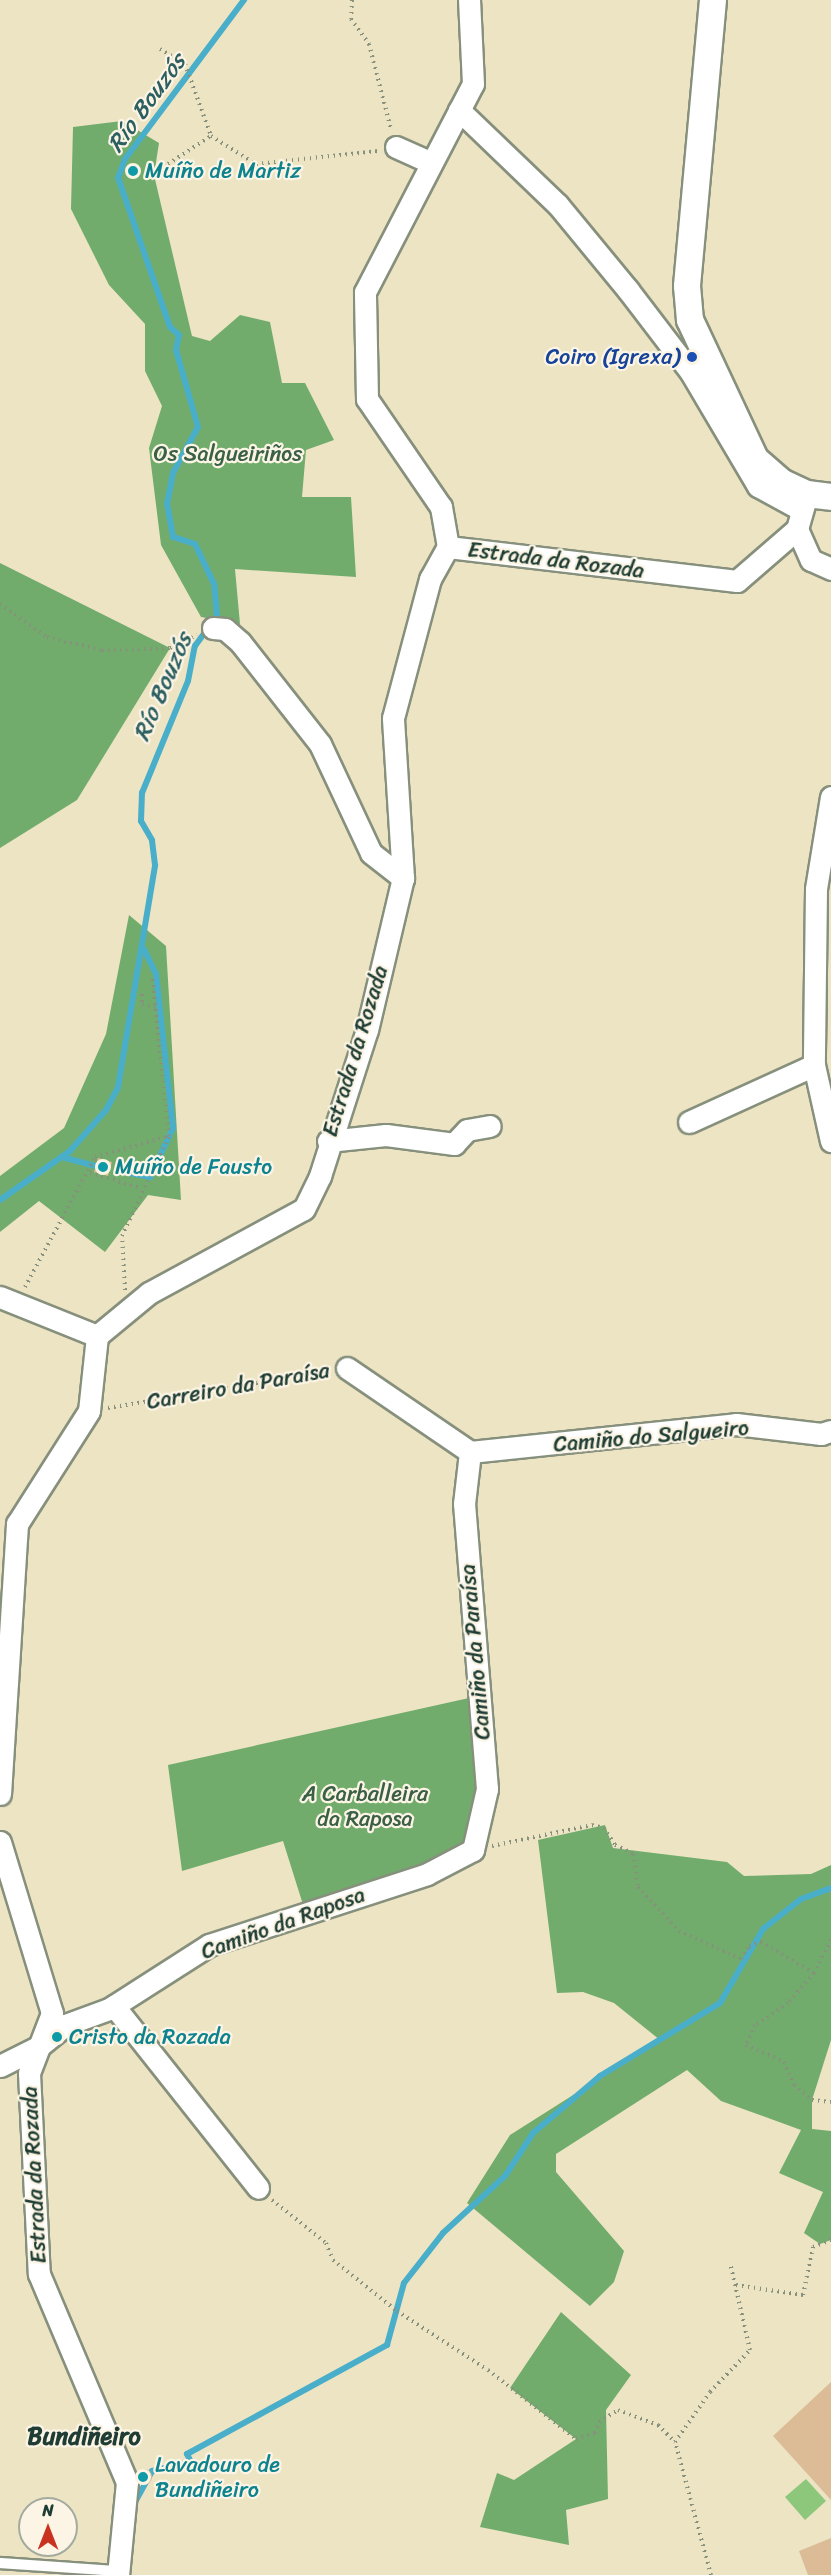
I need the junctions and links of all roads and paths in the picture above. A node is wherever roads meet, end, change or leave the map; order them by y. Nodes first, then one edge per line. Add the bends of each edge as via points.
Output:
1 (352, 0) edge
2 (469, 0) edge
3 (713, 0) edge
4 (160, 49) dead end
5 (459, 110) junction
6 (211, 136) junction
7 (396, 147) junction
8 (430, 162) junction
9 (139, 168) dead end
10 (809, 507) edge
11 (448, 547) junction
12 (831, 569) edge
13 (0, 604) edge
14 (206, 631) joint
15 (831, 797) edge
16 (403, 878) junction
17 (152, 975) dead end
18 (142, 994) dead end
19 (156, 1008) junction
20 (814, 1065) junction
21 (689, 1122) dead end
22 (490, 1126) dead end
23 (169, 1136) junction
24 (328, 1141) junction
25 (831, 1141) edge
26 (90, 1172) junction
27 (142, 1185) junction
28 (8, 1300) edge
29 (132, 1308) junction
30 (97, 1336) junction
31 (347, 1368) joint
32 (89, 1411) junction
33 (831, 1431) edge
34 (470, 1452) junction
35 (0, 1794) edge
36 (0, 1842) edge
37 (473, 1850) junction
38 (831, 1940) edge
39 (814, 1973) junction
40 (114, 2006) junction
41 (38, 2047) junction
42 (0, 2066) edge
43 (831, 2102) edge
44 (258, 2188) joint
45 (831, 2240) edge
46 (730, 2264) dead end
47 (736, 2285) junction
48 (675, 2442) junction
49 (0, 2563) edge
50 (118, 2573) edge
51 (711, 2575) edge

1 - 7 path via 351,19 369,44
2 - 5 street via 473,84
3 - 10 street via 687,286 690,321 755,459
4 - 6 path via 185,64
5 - 8 street
5 - 10 street via 558,205 628,290 690,371 758,486
6 - 7 path via 256,164 333,159
6 - 9 path via 168,165
7 - 8 street
8 - 11 street via 365,292 366,399 441,507
10 - 11 street, Estrada da Rozada via 737,581
10 - 12 street via 811,560
11 - 16 street, Estrada da Rozada via 430,579 393,718
13 - 14 path via 47,637 102,650 170,648
14 - 16 street via 225,629 240,642 320,744 371,853
15 - 20 street via 816,889
16 - 24 street, Estrada da Rozada via 366,1030
17 - 19 path
18 - 19 path via 142,1005
19 - 23 path
20 - 21 street
20 - 25 street
22 - 24 street via 467,1130 454,1144 386,1135
23 - 26 path via 95,1157
23 - 27 path
24 - 29 street, Estrada da Rozada via 304,1209
26 - 27 path
26 - 28 path
27 - 29 path via 122,1236 120,1278
28 - 30 street
29 - 30 street, Estrada da Rozada
30 - 32 street
31 - 32 path, Carreiro da Paraísa
31 - 34 street, Carreiro da Paraísa
32 - 35 street via 17,1524
33 - 34 street, Camiño do Salgueiro via 821,1434 736,1424
34 - 37 street, Camiño da Paraísa via 465,1516 487,1789
36 - 41 street, Estrada da Rozada via 52,2013
37 - 39 path via 592,1825 604,1828 615,1845 634,1854 638,1887 679,1931 741,1959 749,1946 761,1942
37 - 40 street, Camiño da Raposa via 427,1874 209,1946
38 - 39 path
39 - 43 path via 788,2003 755,2025 746,2044 784,2062 794,2085 812,2100
40 - 41 street, Camiño da Raposa via 65,2025
40 - 44 street
41 - 42 street, Camiño da Raposa
41 - 50 street, Estrada da Rozada via 29,2073 39,2274 127,2482
44 - 48 path via 397,2311 488,2370 576,2439 596,2433 599,2422 618,2410 658,2425
45 - 47 path via 813,2247 803,2295
46 - 47 path
47 - 48 path via 750,2350 710,2392
48 - 51 path
49 - 50 lane

